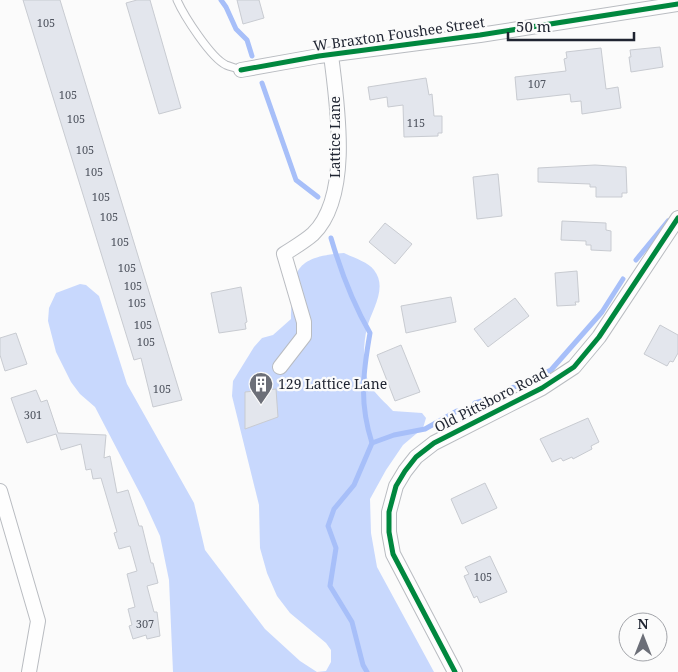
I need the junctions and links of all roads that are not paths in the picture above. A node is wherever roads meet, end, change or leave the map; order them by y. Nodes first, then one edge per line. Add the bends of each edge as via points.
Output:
1 (177, 0) edge
2 (678, 4) edge
3 (330, 55) junction
4 (241, 70) joint
5 (678, 218) edge
6 (280, 367) dead end
7 (0, 491) edge
8 (29, 672) edge
9 (455, 672) edge

1 - 4 lane via 206,45 224,64
2 - 3 street, W Braxton Foushee Street
3 - 4 street, W Braxton Foushee Street
3 - 6 street, Lattice Lane via 338,146 335,188 323,222 313,234 284,254 304,322 304,336
5 - 9 street, Old Pittsboro Road via 599,337 574,367 542,388 434,442 416,457 396,486 389,512 393,554
7 - 8 street via 38,621

